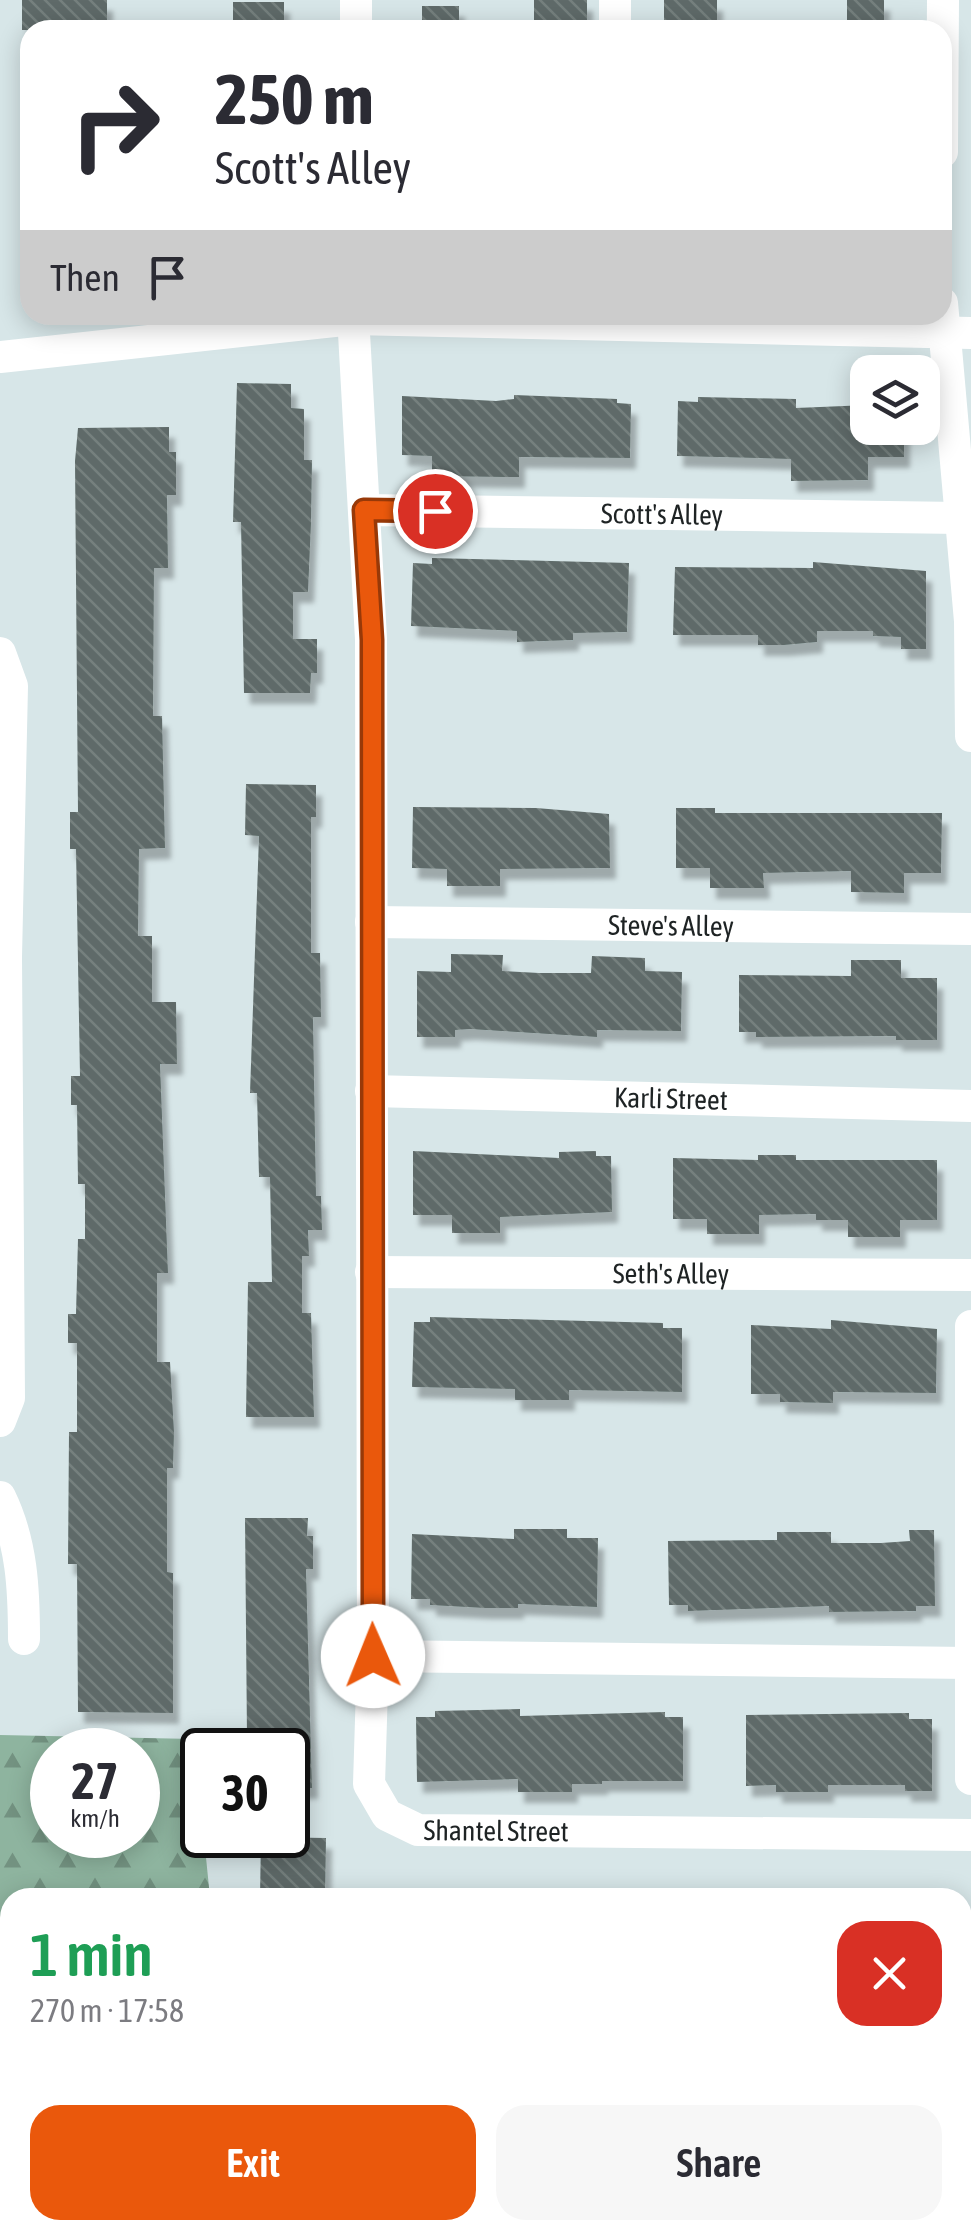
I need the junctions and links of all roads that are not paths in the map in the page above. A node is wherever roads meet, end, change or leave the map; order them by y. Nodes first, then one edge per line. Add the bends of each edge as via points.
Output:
1 (952, 323) edge
2 (282, 325) edge
3 (353, 325) edge
4 (0, 357) edge
5 (364, 510) junction
6 (960, 518) junction
7 (0, 653) edge
8 (971, 736) edge
9 (372, 922) junction
10 (971, 929) edge
11 (3, 957) edge
12 (372, 1091) junction
13 (971, 1106) edge
14 (372, 1272) junction
15 (971, 1275) edge
16 (971, 1326) edge
17 (0, 1421) edge
18 (0, 1497) edge
19 (24, 1640) dead end
20 (373, 1656) junction
21 (970, 1663) edge
22 (971, 1779) edge
23 (971, 1823) edge
24 (971, 1835) edge

1 - 6 street
2 - 4 street
3 - 5 street, Shantel Street
5 - 6 street, Scott's Alley
5 - 9 street, Shantel Street via 372,640
6 - 8 street
7 - 11 street via 12,686
9 - 10 street, Steve's Alley
9 - 12 street, Shantel Street
11 - 17 street via 9,1398
12 - 13 street, Karli Street
12 - 14 street, Shantel Street
14 - 15 street, Seth's Alley
14 - 20 street, Shantel Street
16 - 21 street
18 - 19 street via 24,1581
20 - 21 street
20 - 24 street, Shantel Street via 369,1784 387,1815 418,1830
21 - 22 street
23 - 24 street

